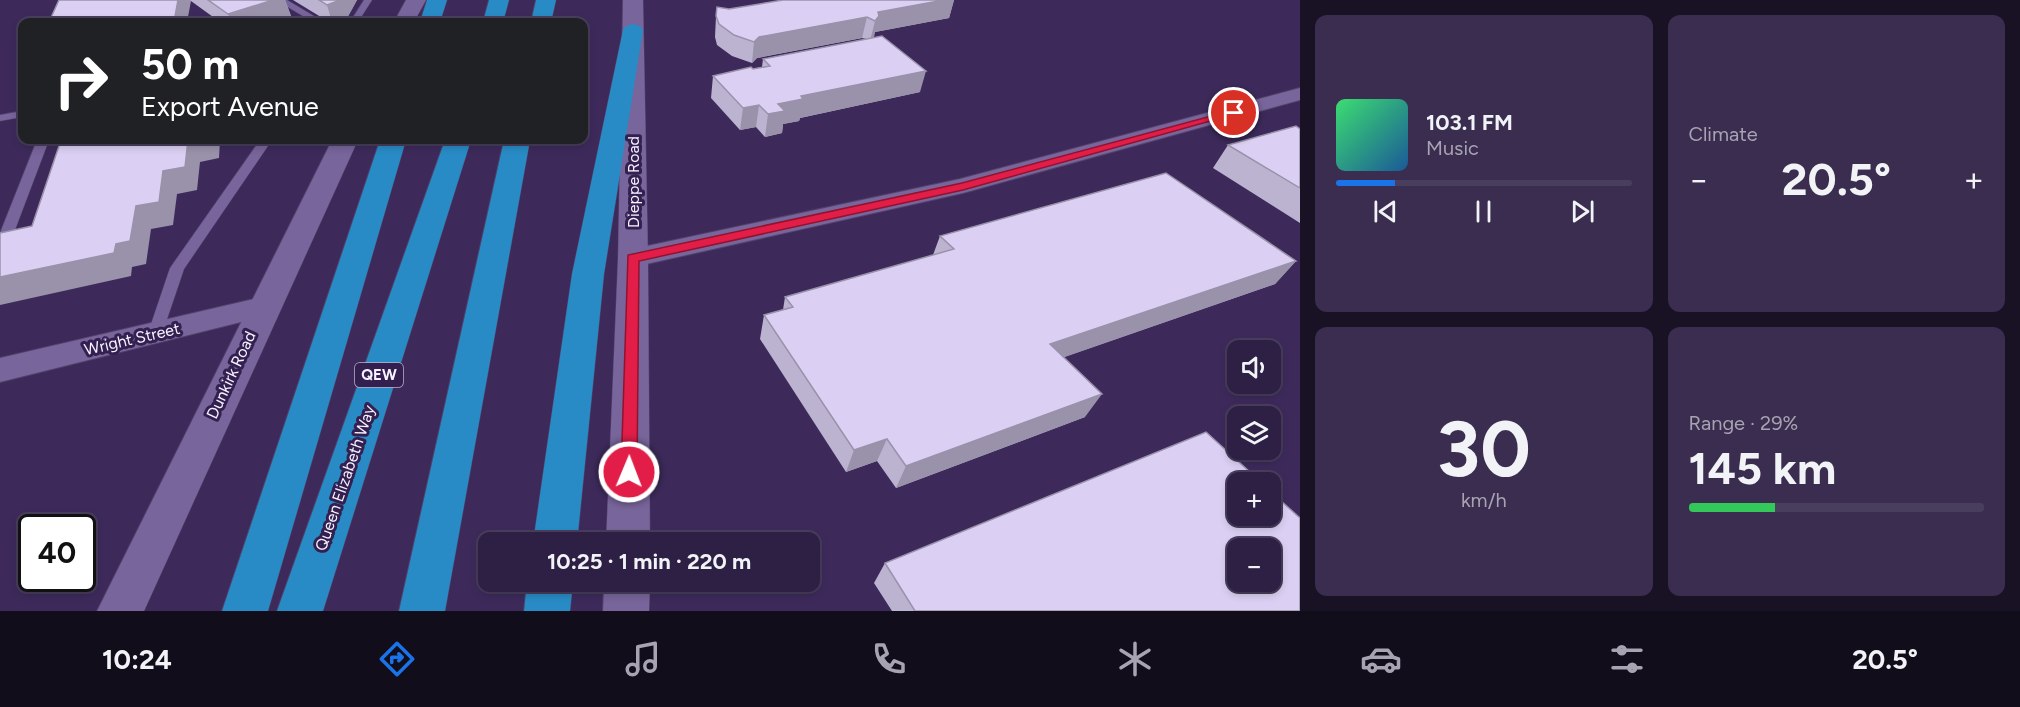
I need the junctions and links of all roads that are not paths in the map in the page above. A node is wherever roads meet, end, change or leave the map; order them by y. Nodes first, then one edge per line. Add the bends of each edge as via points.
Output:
1 (280, 0) edge
2 (368, 0) edge
3 (416, 0) edge
4 (437, 0) edge
5 (499, 0) edge
6 (546, 0) edge
7 (633, 15) edge
8 (312, 18) edge
9 (357, 18) edge
10 (406, 18) edge
11 (431, 18) edge
12 (494, 18) edge
13 (542, 18) edge
14 (1300, 94) edge
15 (18, 115) edge
16 (0, 118) edge
17 (41, 144) edge
18 (263, 144) edge
19 (343, 144) edge
20 (392, 144) edge
21 (457, 144) edge
22 (516, 144) edge
23 (0, 251) edge
24 (633, 258) junction
25 (263, 307) junction
26 (156, 333) junction
27 (0, 370) edge
28 (556, 532) edge
29 (627, 532) edge
30 (549, 592) edge
31 (627, 592) edge
32 (120, 611) edge
33 (245, 611) edge
34 (300, 611) edge
35 (422, 611) edge
36 (547, 611) edge
37 (626, 611) edge

1 - 8 lane
2 - 9 lane
3 - 10 street
4 - 11 highway
5 - 12 highway
6 - 13 highway
7 - 24 street, Dieppe Road
7 - 28 highway via 588,274
14 - 24 street via 963,186
15 - 16 lane
17 - 23 lane
18 - 26 lane via 177,268
19 - 25 street, Dunkirk Road
20 - 33 highway
21 - 34 highway, Queen Elizabeth Way / QEW
22 - 35 highway
24 - 29 street, Dieppe Road
25 - 26 street, Wright Street
25 - 32 street, Dunkirk Road
26 - 27 street, Wright Street
30 - 36 highway
31 - 37 street

